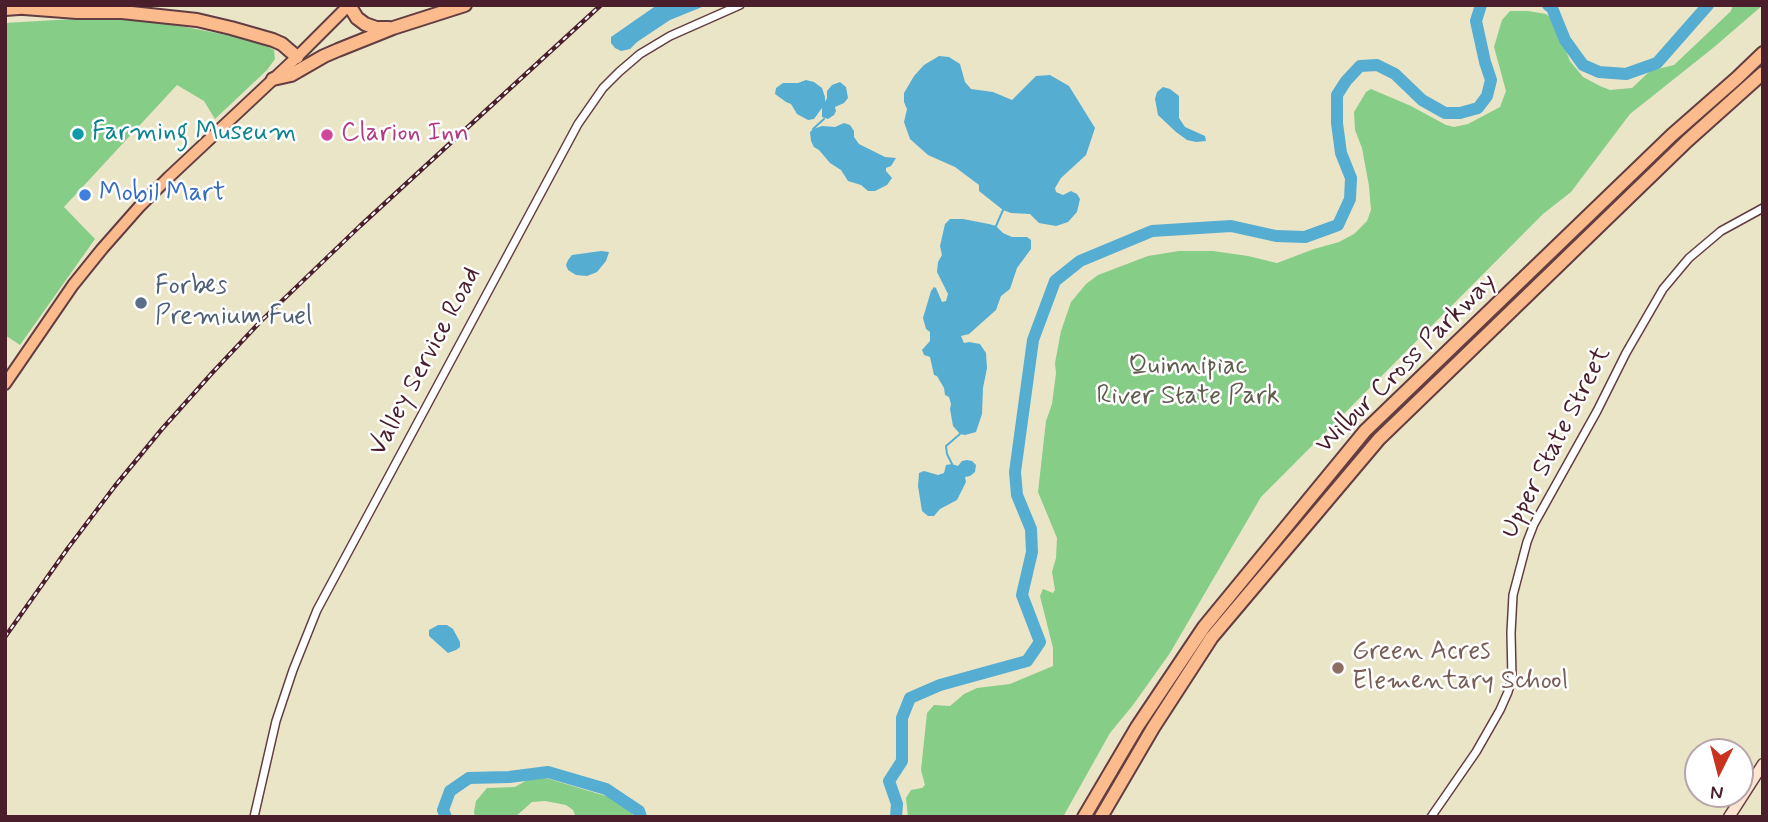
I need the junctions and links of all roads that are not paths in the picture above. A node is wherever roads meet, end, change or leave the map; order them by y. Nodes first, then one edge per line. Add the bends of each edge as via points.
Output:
1 (50, 5) edge
2 (349, 5) edge
3 (465, 5) edge
4 (740, 5) edge
5 (24, 8) junction
6 (5, 9) edge
7 (393, 29) junction
8 (1763, 45) edge
9 (1763, 54) edge
10 (297, 57) junction
11 (1763, 73) edge
12 (1737, 78) junction
13 (273, 79) junction
14 (1763, 208) edge
15 (5, 384) edge
16 (1763, 764) edge
17 (254, 817) edge
18 (1084, 817) edge
19 (1101, 817) edge
20 (1431, 817) edge
21 (1729, 817) edge

1 - 5 highway
2 - 7 highway via 365,24
2 - 10 main road
3 - 7 highway
4 - 17 street, Valley Service Road via 640,54 603,88 578,124 317,610 276,721
5 - 6 highway
5 - 10 highway via 197,20 270,39
7 - 13 highway
8 - 12 highway
9 - 12 highway, Wilbur Cross Parkway
10 - 13 main road
11 - 19 highway, Wilbur Cross Parkway via 1378,439 1212,637
12 - 18 highway, Wilbur Cross Parkway via 1365,431 1203,627
13 - 15 main road via 159,186 102,248
14 - 20 street, Upper State Street via 1721,231 1689,258 1663,289 1626,353 1527,541 1513,595 1508,692 1476,752
16 - 21 main road

